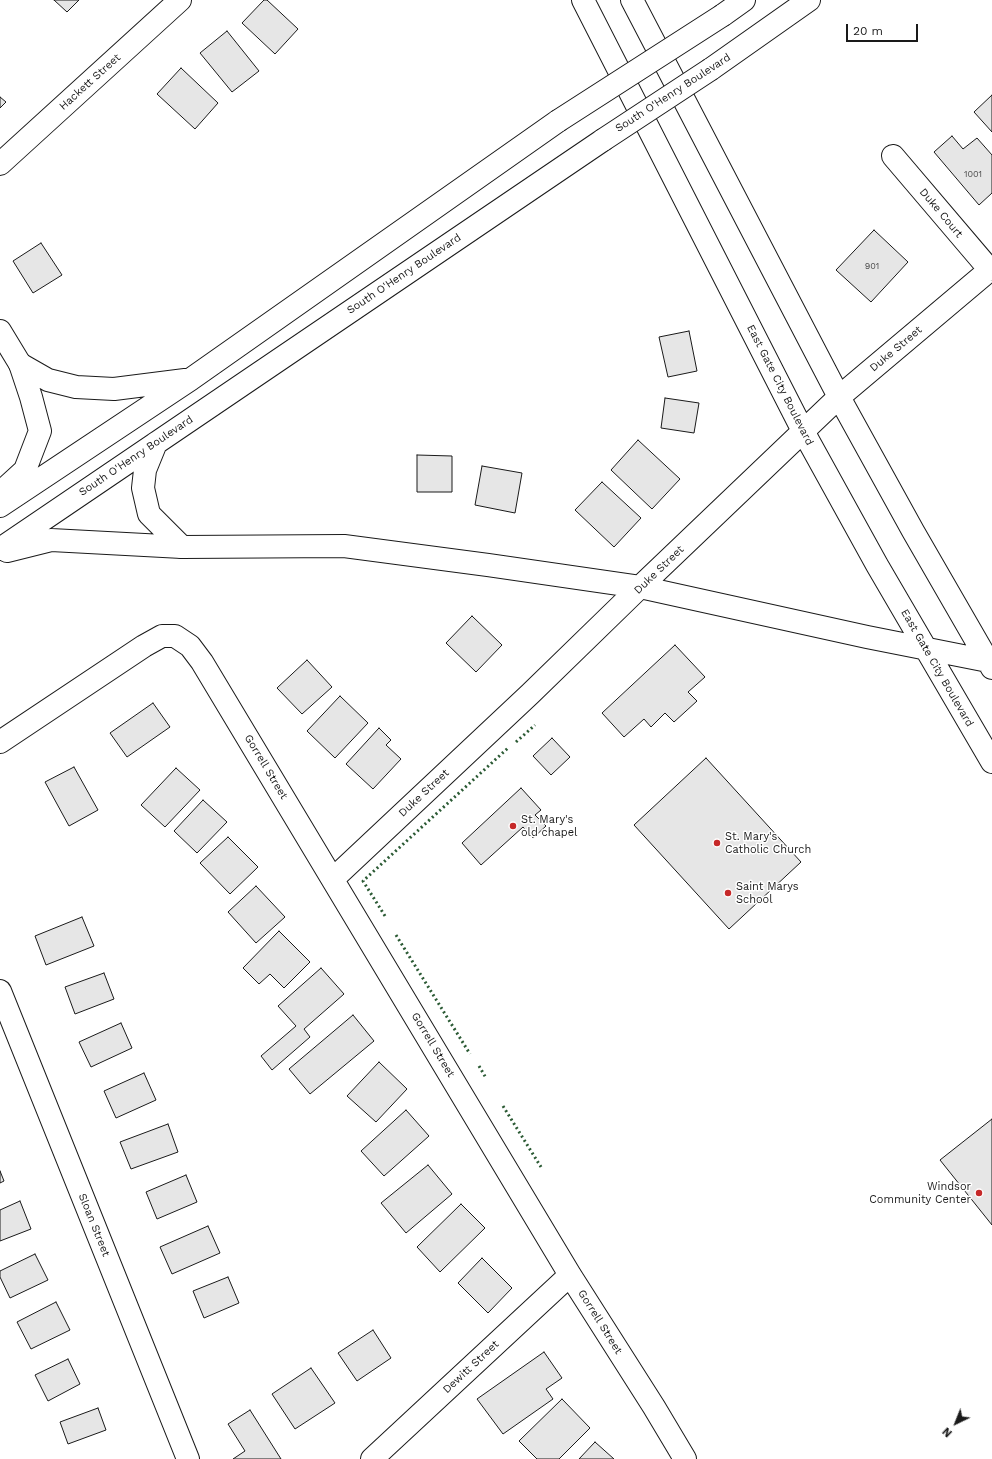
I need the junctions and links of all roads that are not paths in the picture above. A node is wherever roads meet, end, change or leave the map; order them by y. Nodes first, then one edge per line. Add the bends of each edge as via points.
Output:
1 (180, 0) edge
2 (583, 0) edge
3 (632, 0) edge
4 (744, 0) edge
5 (809, 0) edge
6 (893, 156) dead end
7 (5, 159) edge
8 (0, 176) edge
9 (991, 269) edge
10 (0, 331) edge
11 (20, 364) junction
12 (191, 379) junction
13 (839, 397) junction
14 (803, 431) junction
15 (156, 443) junction
16 (0, 493) edge
17 (0, 506) edge
18 (182, 547) junction
19 (0, 549) edge
20 (0, 553) edge
21 (640, 587) junction
22 (925, 649) junction
23 (990, 664) edge
24 (0, 742) edge
25 (992, 762) edge
26 (333, 879) junction
27 (0, 991) edge
28 (570, 1275) junction
29 (188, 1459) edge
30 (372, 1459) edge
31 (685, 1459) edge

1 - 7 main road, Hackett Street
2 - 14 main road, East Gate City Boulevard
3 - 13 main road
4 - 12 main road, bridge via 558,121
5 - 15 main road, South O'Henry Boulevard, bridge via 712,69
6 - 9 main road, Duke Court
7 - 8 main road
9 - 13 main road, Duke Street
10 - 11 main road
11 - 12 main road via 48,380 76,387 114,389
11 - 16 main road via 40,431 25,470
12 - 17 main road
13 - 14 main road, Duke Street
13 - 23 main road
14 - 21 main road, Duke Street
14 - 22 main road, East Gate City Boulevard
15 - 18 main road via 143,482 148,514
15 - 19 main road, South O'Henry Boulevard
18 - 20 main road via 51,540
18 - 21 main road via 344,546
21 - 22 main road
21 - 26 main road, Duke Street
22 - 23 main road
22 - 25 main road, East Gate City Boulevard
24 - 26 main road, Gorrell Street via 144,646 162,636 175,636 190,646 202,662
26 - 28 main road, Gorrell Street
27 - 29 main road, Sloan Street
28 - 30 main road, Dewitt Street
28 - 31 main road, Gorrell Street

